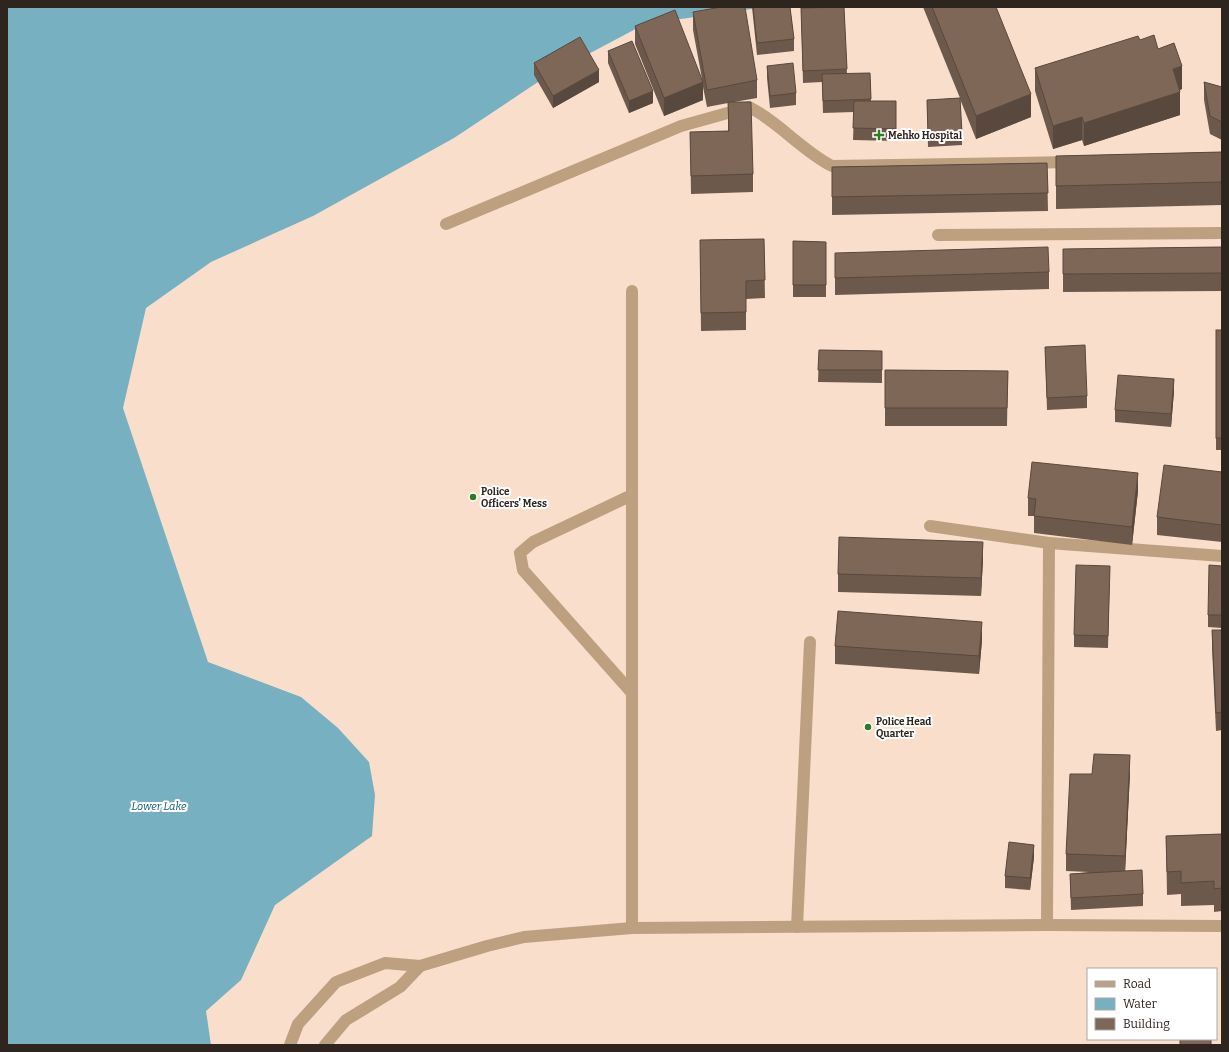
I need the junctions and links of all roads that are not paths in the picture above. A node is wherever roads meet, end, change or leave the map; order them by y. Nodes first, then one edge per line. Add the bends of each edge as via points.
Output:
1 (1079, 162) edge
2 (446, 224) dead end
3 (1222, 233) edge
4 (938, 235) dead end
5 (632, 291) dead end
6 (632, 495) junction
7 (930, 526) dead end
8 (1049, 543) junction
9 (1222, 556) edge
10 (810, 642) dead end
11 (632, 693) junction
12 (1047, 925) junction
13 (1222, 926) edge
14 (797, 927) junction
15 (632, 928) junction
16 (420, 966) junction
17 (290, 1045) edge
18 (325, 1045) edge

1 - 2 street via 832,166 818,159 763,114 749,107 681,126
3 - 4 street
5 - 6 street
6 - 11 street
6 - 11 street via 533,542 520,553 523,570
7 - 8 street
8 - 9 street
8 - 12 street
10 - 14 street
11 - 15 street
12 - 13 street
12 - 14 street
14 - 15 street
15 - 16 street via 524,937
16 - 17 street via 385,963 336,982 298,1024
16 - 18 street via 400,987 346,1020

